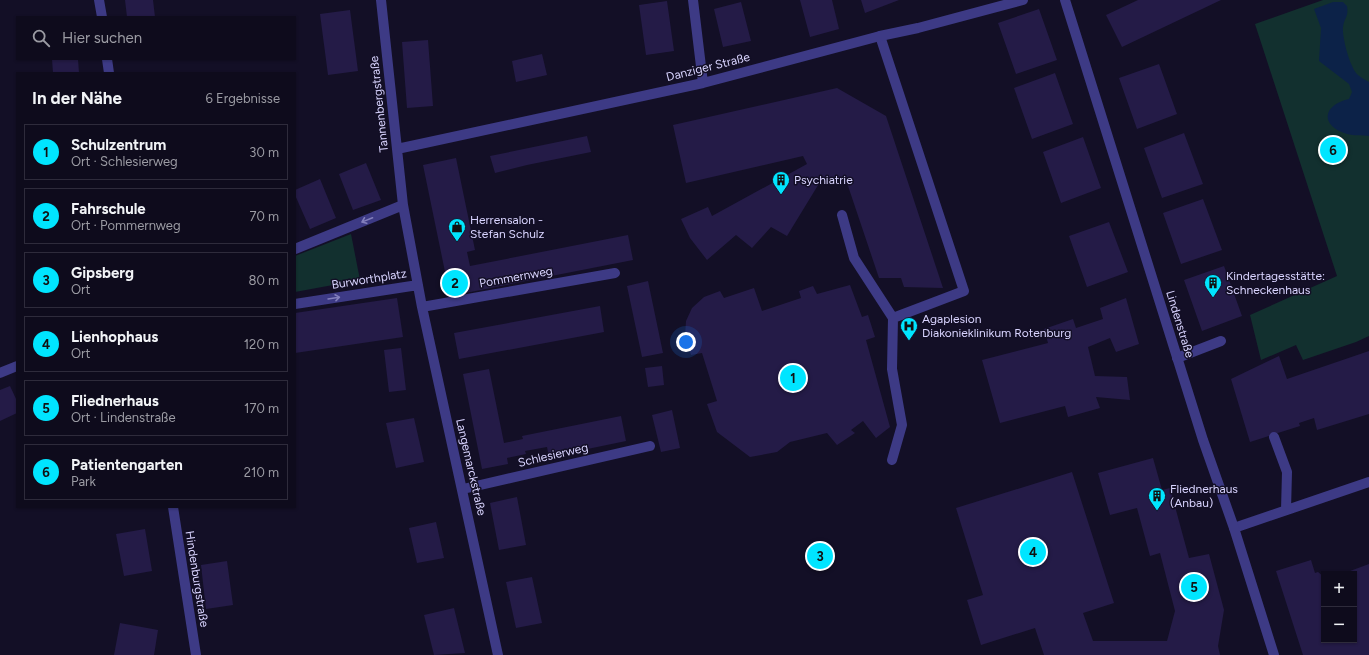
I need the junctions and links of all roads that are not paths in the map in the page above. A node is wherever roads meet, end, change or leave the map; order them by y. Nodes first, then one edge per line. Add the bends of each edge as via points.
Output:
1 (99, 0) edge
2 (381, 0) edge
3 (693, 0) edge
4 (1023, 0) edge
5 (1065, 0) edge
6 (102, 16) edge
7 (880, 36) junction
8 (107, 60) edge
9 (109, 72) edge
10 (703, 83) junction
11 (397, 149) junction
12 (403, 205) junction
13 (842, 215) dead end
14 (296, 248) edge
15 (615, 273) dead end
16 (418, 285) junction
17 (296, 304) edge
18 (422, 307) junction
19 (893, 318) junction
20 (1221, 341) dead end
21 (1177, 358) junction
22 (16, 366) edge
23 (0, 373) edge
24 (1274, 438) dead end
25 (650, 446) dead end
26 (892, 460) dead end
27 (1369, 482) edge
28 (463, 489) junction
29 (173, 508) edge
30 (1286, 510) junction
31 (1234, 528) junction
32 (196, 655) edge
33 (498, 655) edge
34 (1274, 655) edge

1 - 6 street
2 - 11 street, Tannenbergstraße
3 - 10 street
4 - 7 street, Danziger Straße
5 - 21 street, Lindenstraße
7 - 10 street, Danziger Straße
7 - 19 street via 964,291
8 - 9 street
10 - 11 street, Danziger Straße
11 - 12 street, Tannenbergstraße
12 -> 14 street
12 - 16 street, Burworthplatz
13 - 19 street via 854,258
15 - 18 street, Pommernweg
17 -> 16 street, Burworthplatz
16 - 18 street, Langemarckstraße
18 - 28 street, Langemarckstraße
19 - 26 street via 892,368 902,425
20 - 21 street
21 - 31 street, Lindenstraße
22 - 23 street
24 - 30 street via 1287,472
25 - 28 street, Schlesierweg
27 - 30 street
28 - 33 street, Langemarckstraße
29 - 32 street, Hindenburgstraße
30 - 31 street
31 - 34 street, Lindenstraße

